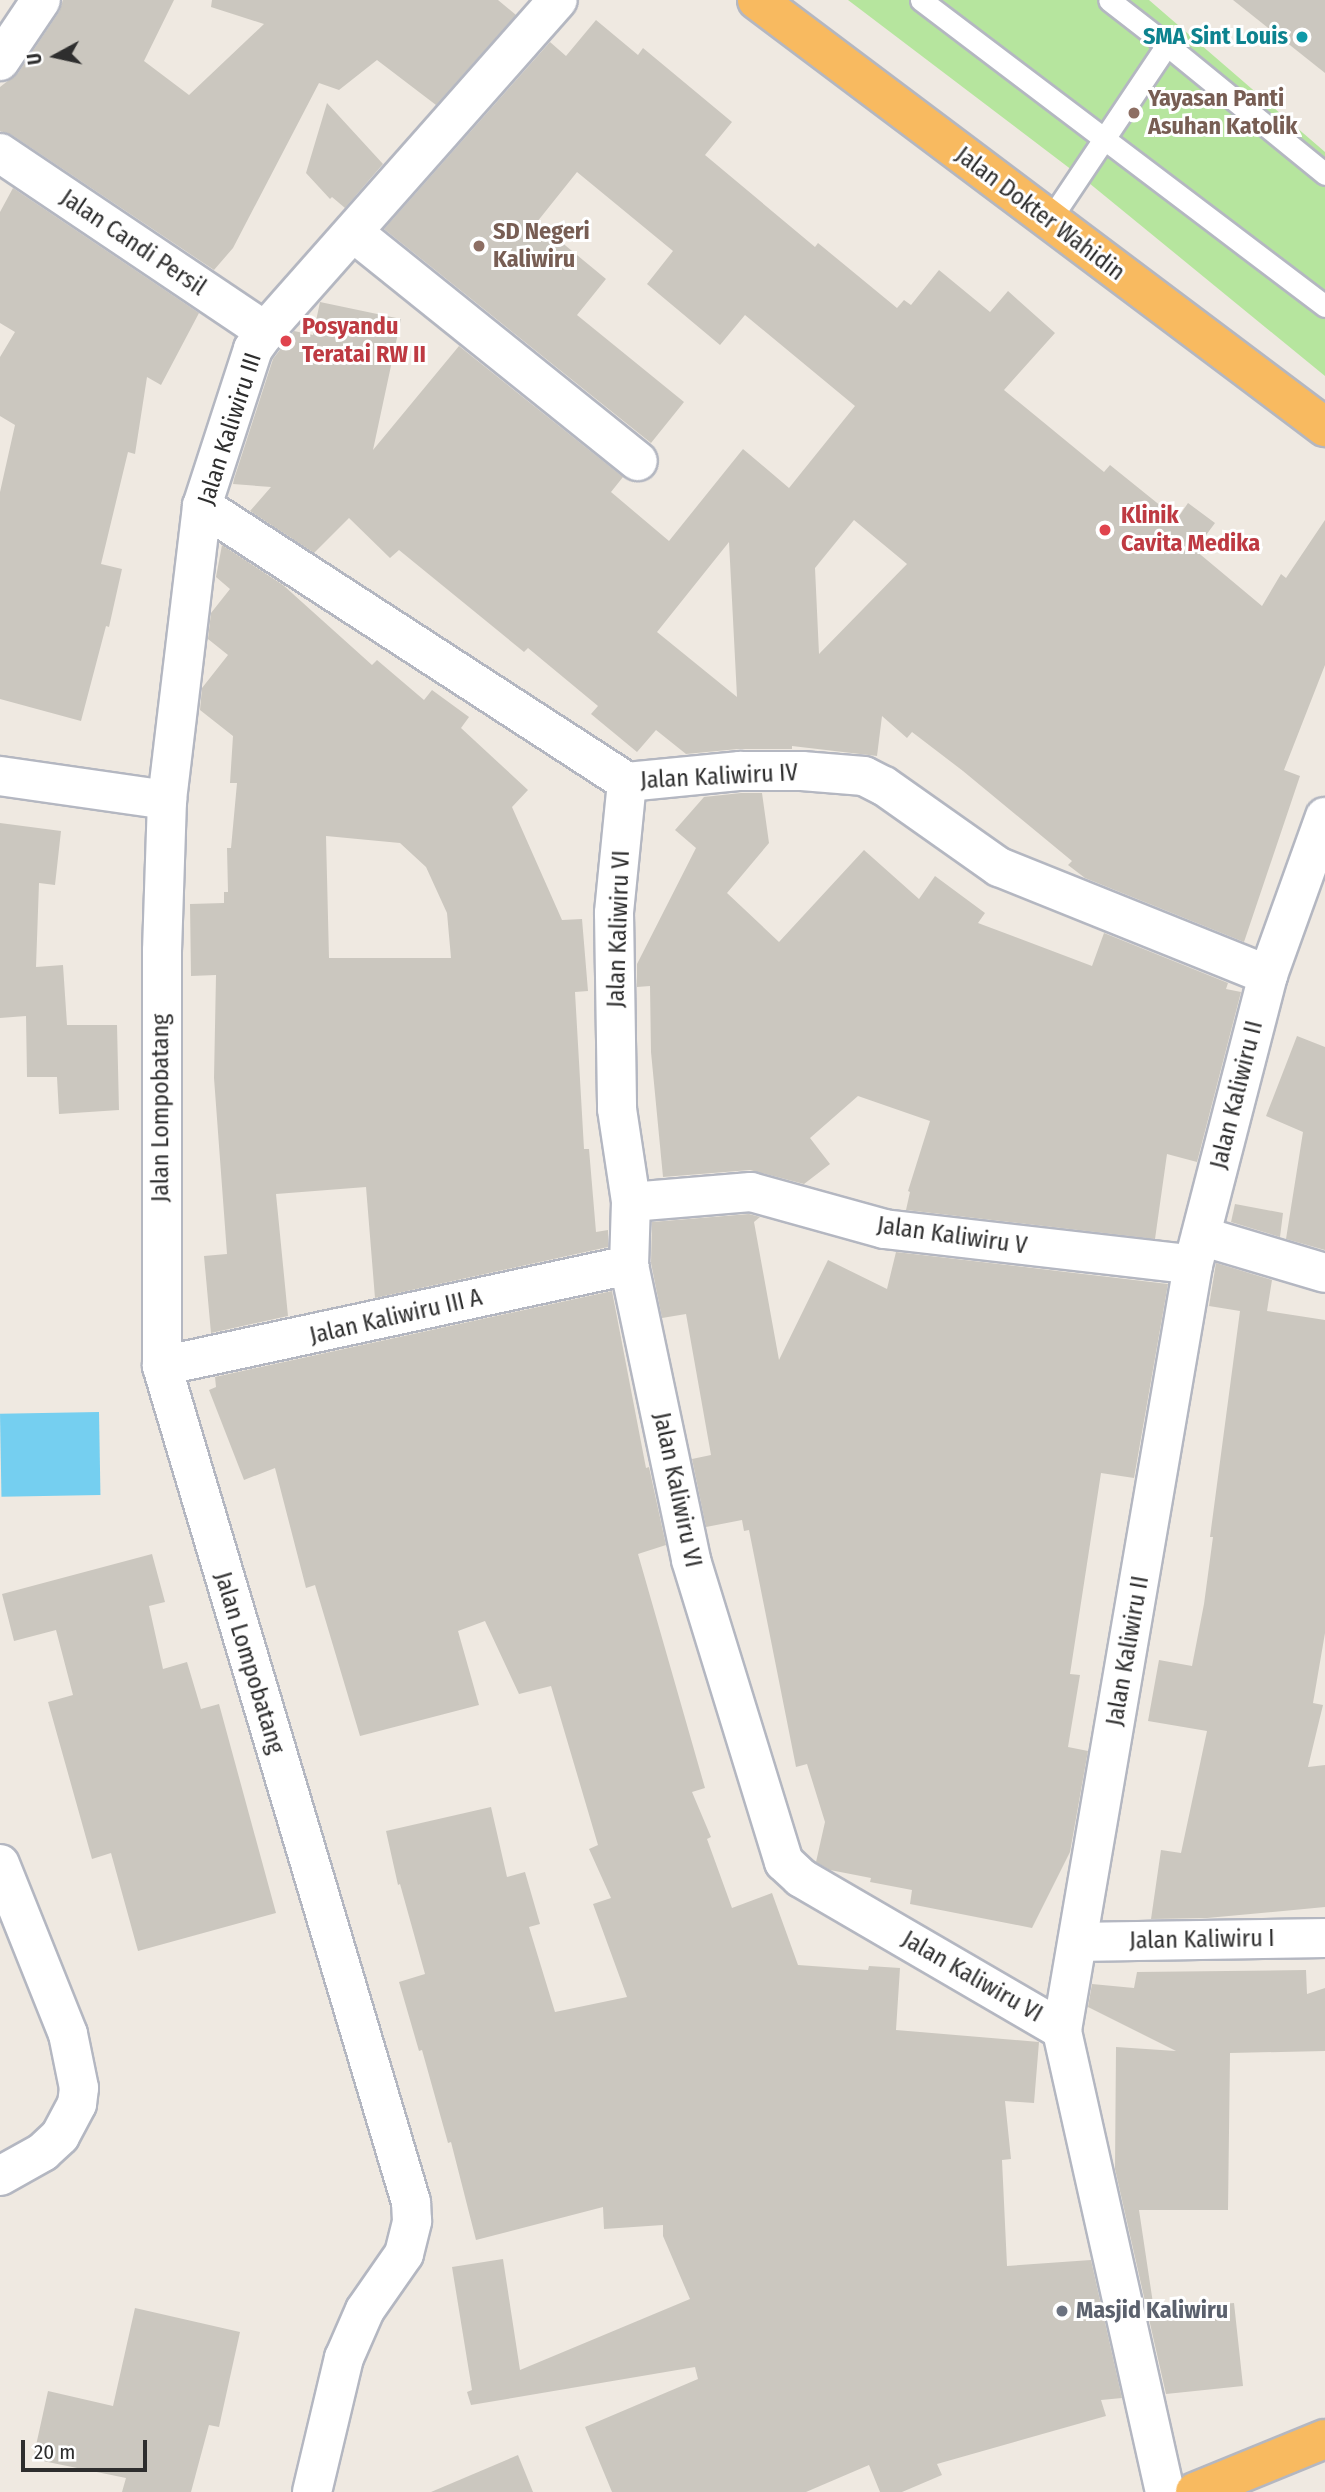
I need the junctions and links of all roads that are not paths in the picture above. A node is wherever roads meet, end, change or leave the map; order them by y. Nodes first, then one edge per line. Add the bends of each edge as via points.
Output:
1 (41, 0) edge
2 (558, 0) edge
3 (757, 0) edge
4 (921, 0) edge
5 (1109, 0) edge
6 (1167, 45) junction
7 (0, 61) edge
8 (1103, 141) junction
9 (0, 153) edge
10 (1325, 174) edge
11 (1049, 221) junction
12 (354, 233) junction
13 (1325, 306) edge
14 (266, 332) junction
15 (1325, 427) edge
16 (638, 461) dead end
17 (202, 506) junction
18 (0, 776) edge
19 (627, 782) junction
20 (167, 800) junction
21 (1325, 817) edge
22 (1268, 975) junction
23 (631, 1202) junction
24 (1197, 1250) junction
25 (629, 1265) junction
26 (1325, 1273) edge
27 (162, 1366) junction
28 (0, 1864) edge
29 (1325, 1938) edge
30 (1078, 1942) junction
31 (1062, 2030) junction
32 (0, 2176) edge
33 (1325, 2439) edge
34 (312, 2492) edge
35 (1165, 2492) edge
36 (1195, 2492) edge

1 - 7 street
2 - 12 street, Jalan Kaliwiru III
3 - 11 highway, Jalan Dokter Wahidin
4 - 8 lane
5 - 6 lane
6 - 8 lane
6 - 10 lane
8 - 11 lane
8 - 13 lane
9 - 14 street, Jalan Candi Persil
11 - 15 highway, Jalan Dokter Wahidin
12 - 14 street, Jalan Kaliwiru III
12 - 16 street
14 - 17 street, Jalan Kaliwiru III via 247,367
17 - 19 street, Jalan Kaliwiru IV
17 - 20 street, Jalan Kaliwiru III
18 - 20 street
19 - 22 street, Jalan Kaliwiru IV via 740,771 864,776 999,867
19 - 23 street, Jalan Kaliwiru VI via 614,913 617,1109
20 - 27 street, Jalan Lompobatang via 162,951
21 - 22 street, Jalan Kaliwiru II
22 - 24 street, Jalan Kaliwiru II
23 - 24 street, Jalan Kaliwiru V via 751,1192 884,1229
23 - 25 street, Jalan Kaliwiru VI
24 - 26 street, Jalan Kaliwiru V
24 - 30 street, Jalan Kaliwiru II
25 - 27 street, Jalan Kaliwiru III A
25 - 31 street, Jalan Kaliwiru VI via 691,1560 784,1862 801,1878
27 - 34 street, Jalan Lompobatang via 411,2202 412,2221 404,2254 365,2310 344,2358
28 - 32 street via 68,2034 79,2088 77,2104 60,2136
29 - 30 street, Jalan Kaliwiru I
30 - 31 street, Jalan Kaliwiru II
31 - 35 street, Jalan Kaliwiru II
33 - 36 highway

